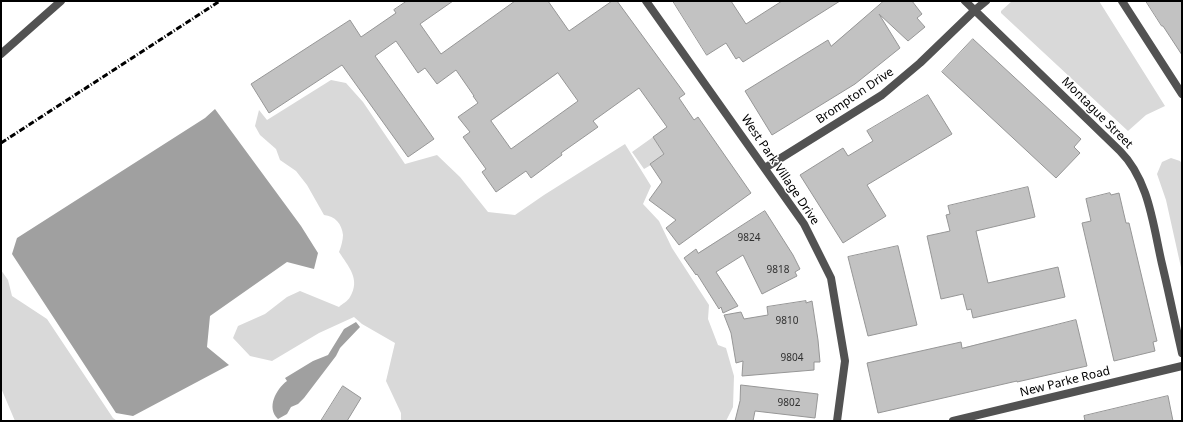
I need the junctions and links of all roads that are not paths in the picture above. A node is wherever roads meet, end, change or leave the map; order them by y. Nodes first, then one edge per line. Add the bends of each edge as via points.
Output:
1 (61, 1) edge
2 (646, 1) edge
3 (965, 1) edge
4 (986, 1) edge
5 (1122, 1) edge
6 (975, 10) junction
7 (1, 54) edge
8 (1182, 94) edge
9 (765, 168) junction
10 (1182, 353) edge
11 (1182, 366) edge
12 (987, 417) edge
13 (837, 421) edge
14 (953, 421) edge

1 - 7 street
2 - 9 street, West Park Village Drive
3 - 6 street, Montague Street
4 - 6 street, Brompton Drive
5 - 8 street
6 - 9 street, Brompton Drive via 920,63 882,95
6 - 10 street, Montague Street via 1120,151 1133,168 1150,208
9 - 13 street, West Park Village Drive via 804,224 831,278 846,361
11 - 12 street, New Parke Road
12 - 14 street, New Parke Road

